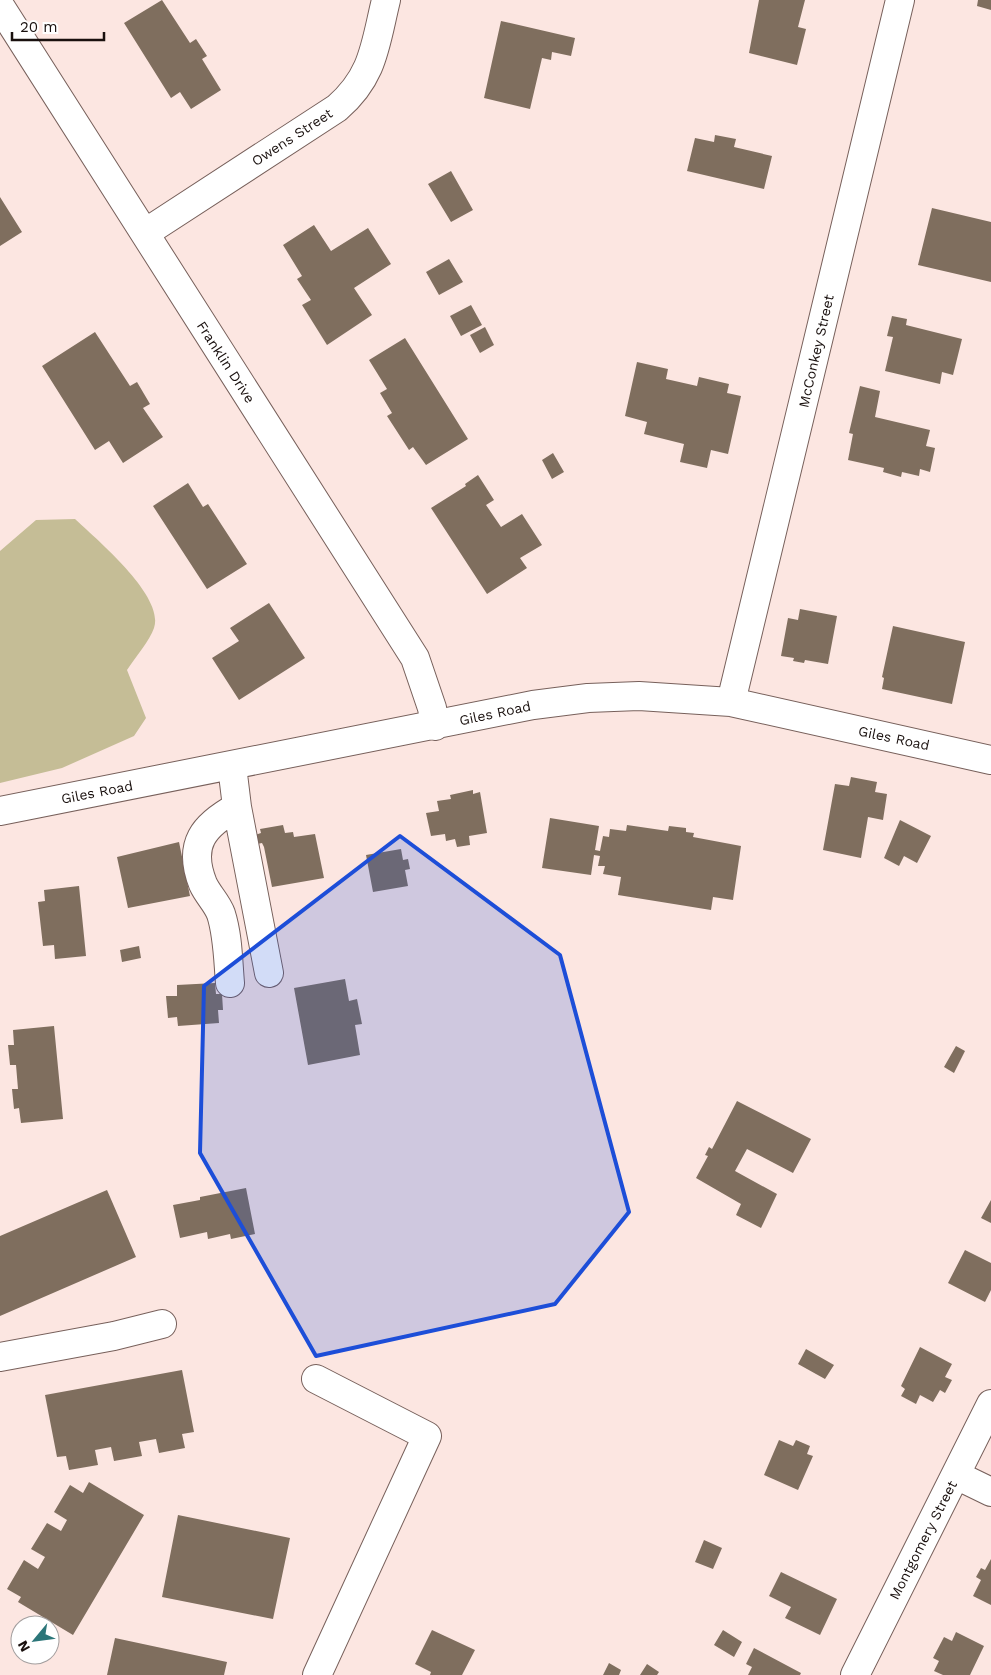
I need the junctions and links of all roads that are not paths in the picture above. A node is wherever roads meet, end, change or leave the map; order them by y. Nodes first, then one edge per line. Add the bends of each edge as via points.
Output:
1 (386, 0) edge
2 (900, 0) edge
3 (0, 6) edge
4 (145, 233) junction
5 (731, 702) junction
6 (435, 726) junction
7 (991, 760) edge
8 (232, 766) junction
9 (237, 807) junction
10 (0, 811) edge
11 (253, 888) junction
12 (220, 912) junction
13 (269, 973) dead end
14 (230, 983) dead end
15 (162, 1324) dead end
16 (0, 1357) edge
17 (316, 1379) dead end
18 (991, 1404) edge
19 (956, 1475) junction
20 (991, 1492) edge
21 (317, 1675) edge
22 (855, 1675) edge

1 - 4 street, Owens Street via 370,66 354,94
2 - 5 street, McConkey Street
3 - 4 street, Franklin Drive
4 - 6 street, Franklin Drive via 415,658
5 - 6 street, Giles Road via 647,696 588,698 532,705
5 - 7 street, Giles Road
6 - 8 street, Giles Road
8 - 9 street
8 - 10 street, Giles Road
9 - 11 street
9 - 12 street via 216,818 202,834 198,853 197,862 204,886
11 - 12 street
11 - 13 street
12 - 14 street
15 - 16 street
17 - 21 street via 427,1436
18 - 19 street, Montgomery Street
19 - 20 street
19 - 22 street, Montgomery Street

